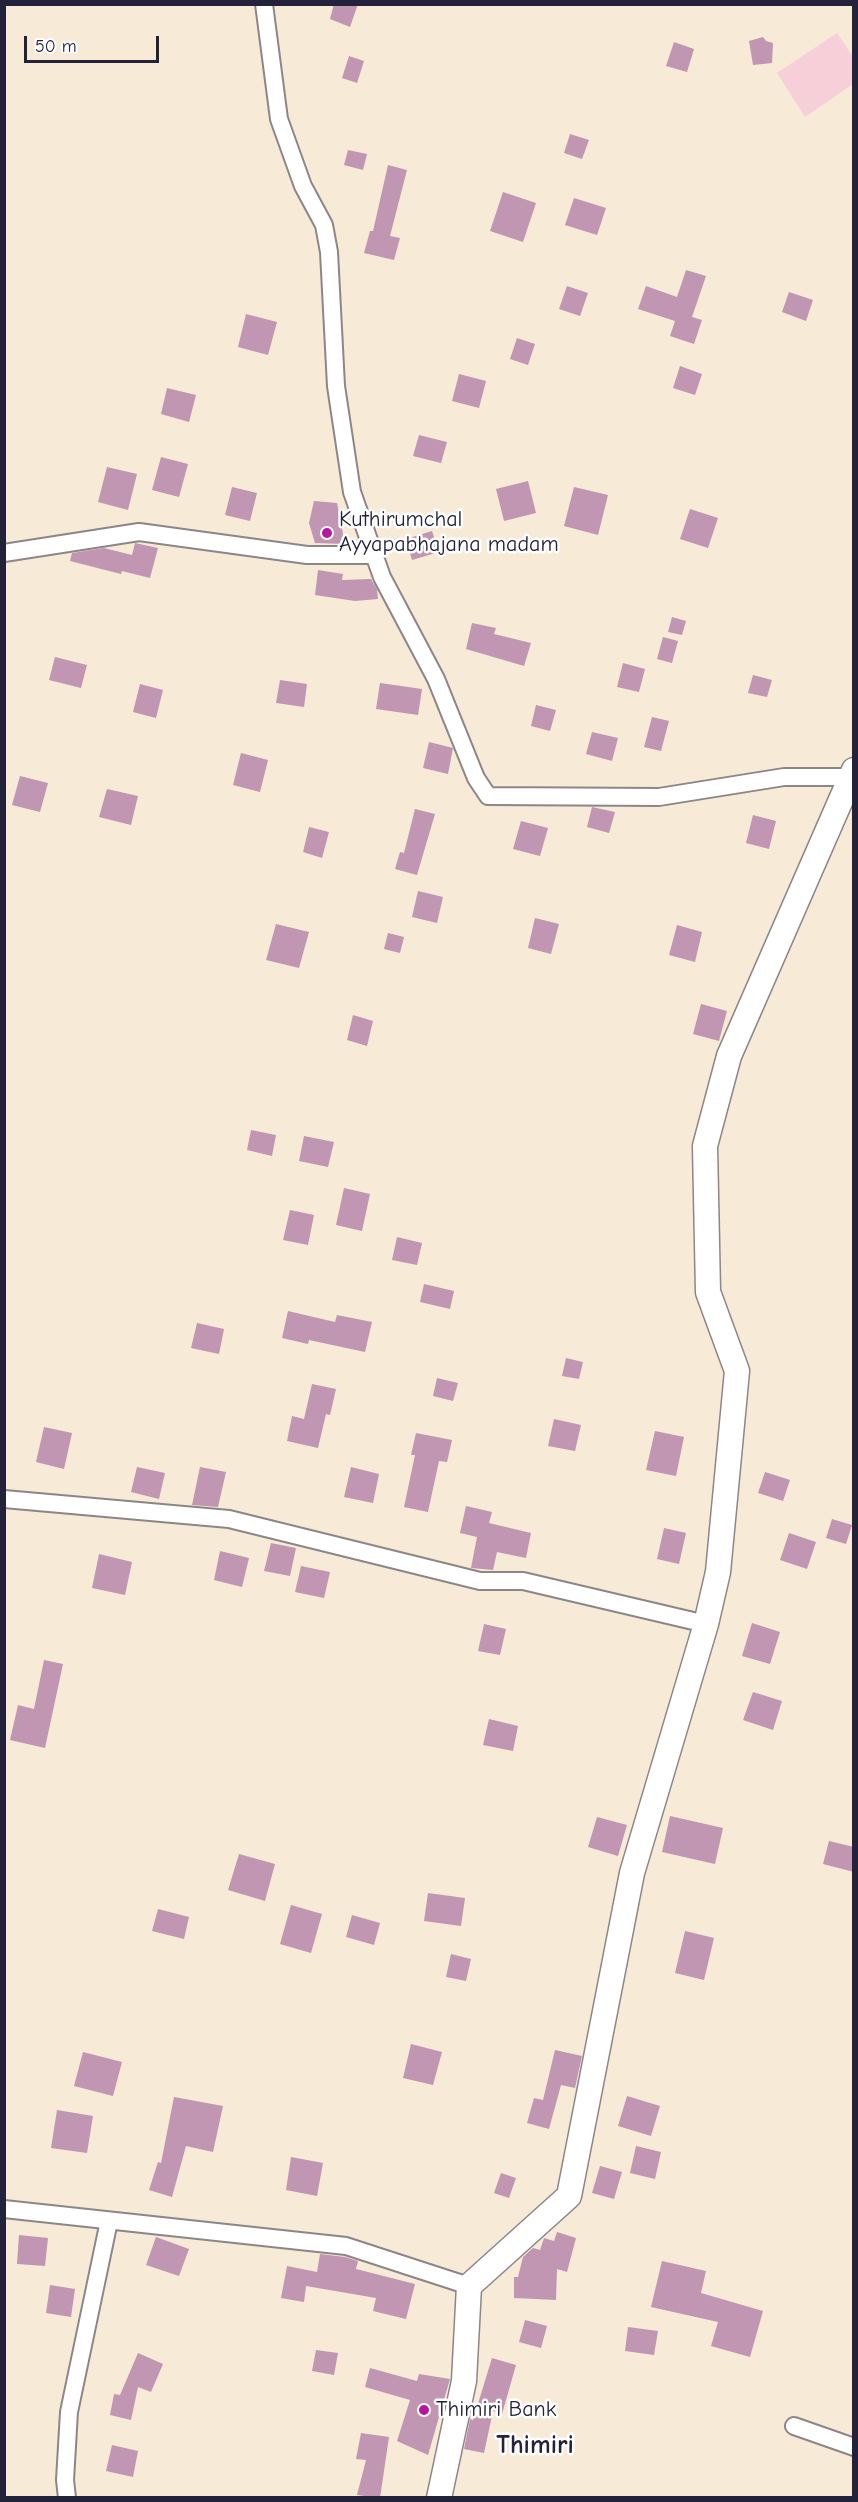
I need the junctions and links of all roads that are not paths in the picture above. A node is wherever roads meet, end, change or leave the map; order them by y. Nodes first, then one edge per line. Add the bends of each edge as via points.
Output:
1 (264, 4) edge
2 (4, 553) edge
3 (374, 555) junction
4 (852, 774) edge
5 (4, 1499) edge
6 (706, 1623) junction
7 (4, 2209) edge
8 (109, 2221) junction
9 (469, 2286) junction
10 (794, 2426) dead end
11 (854, 2447) edge
12 (67, 2498) edge
13 (440, 2498) edge

1 - 3 street via 279,119 303,186 326,234 336,386 350,480
2 - 3 street via 140,532 307,555
3 - 4 street via 436,679 476,778 488,796 659,797 784,777
4 - 6 street via 729,1056 705,1146 708,1292 737,1371 718,1572
5 - 6 street via 229,1519 480,1581 523,1581
6 - 9 street via 632,1873 569,2196
7 - 8 street
8 - 9 street via 346,2246
8 - 12 street via 69,2412
9 - 13 street via 464,2381
10 - 11 street

